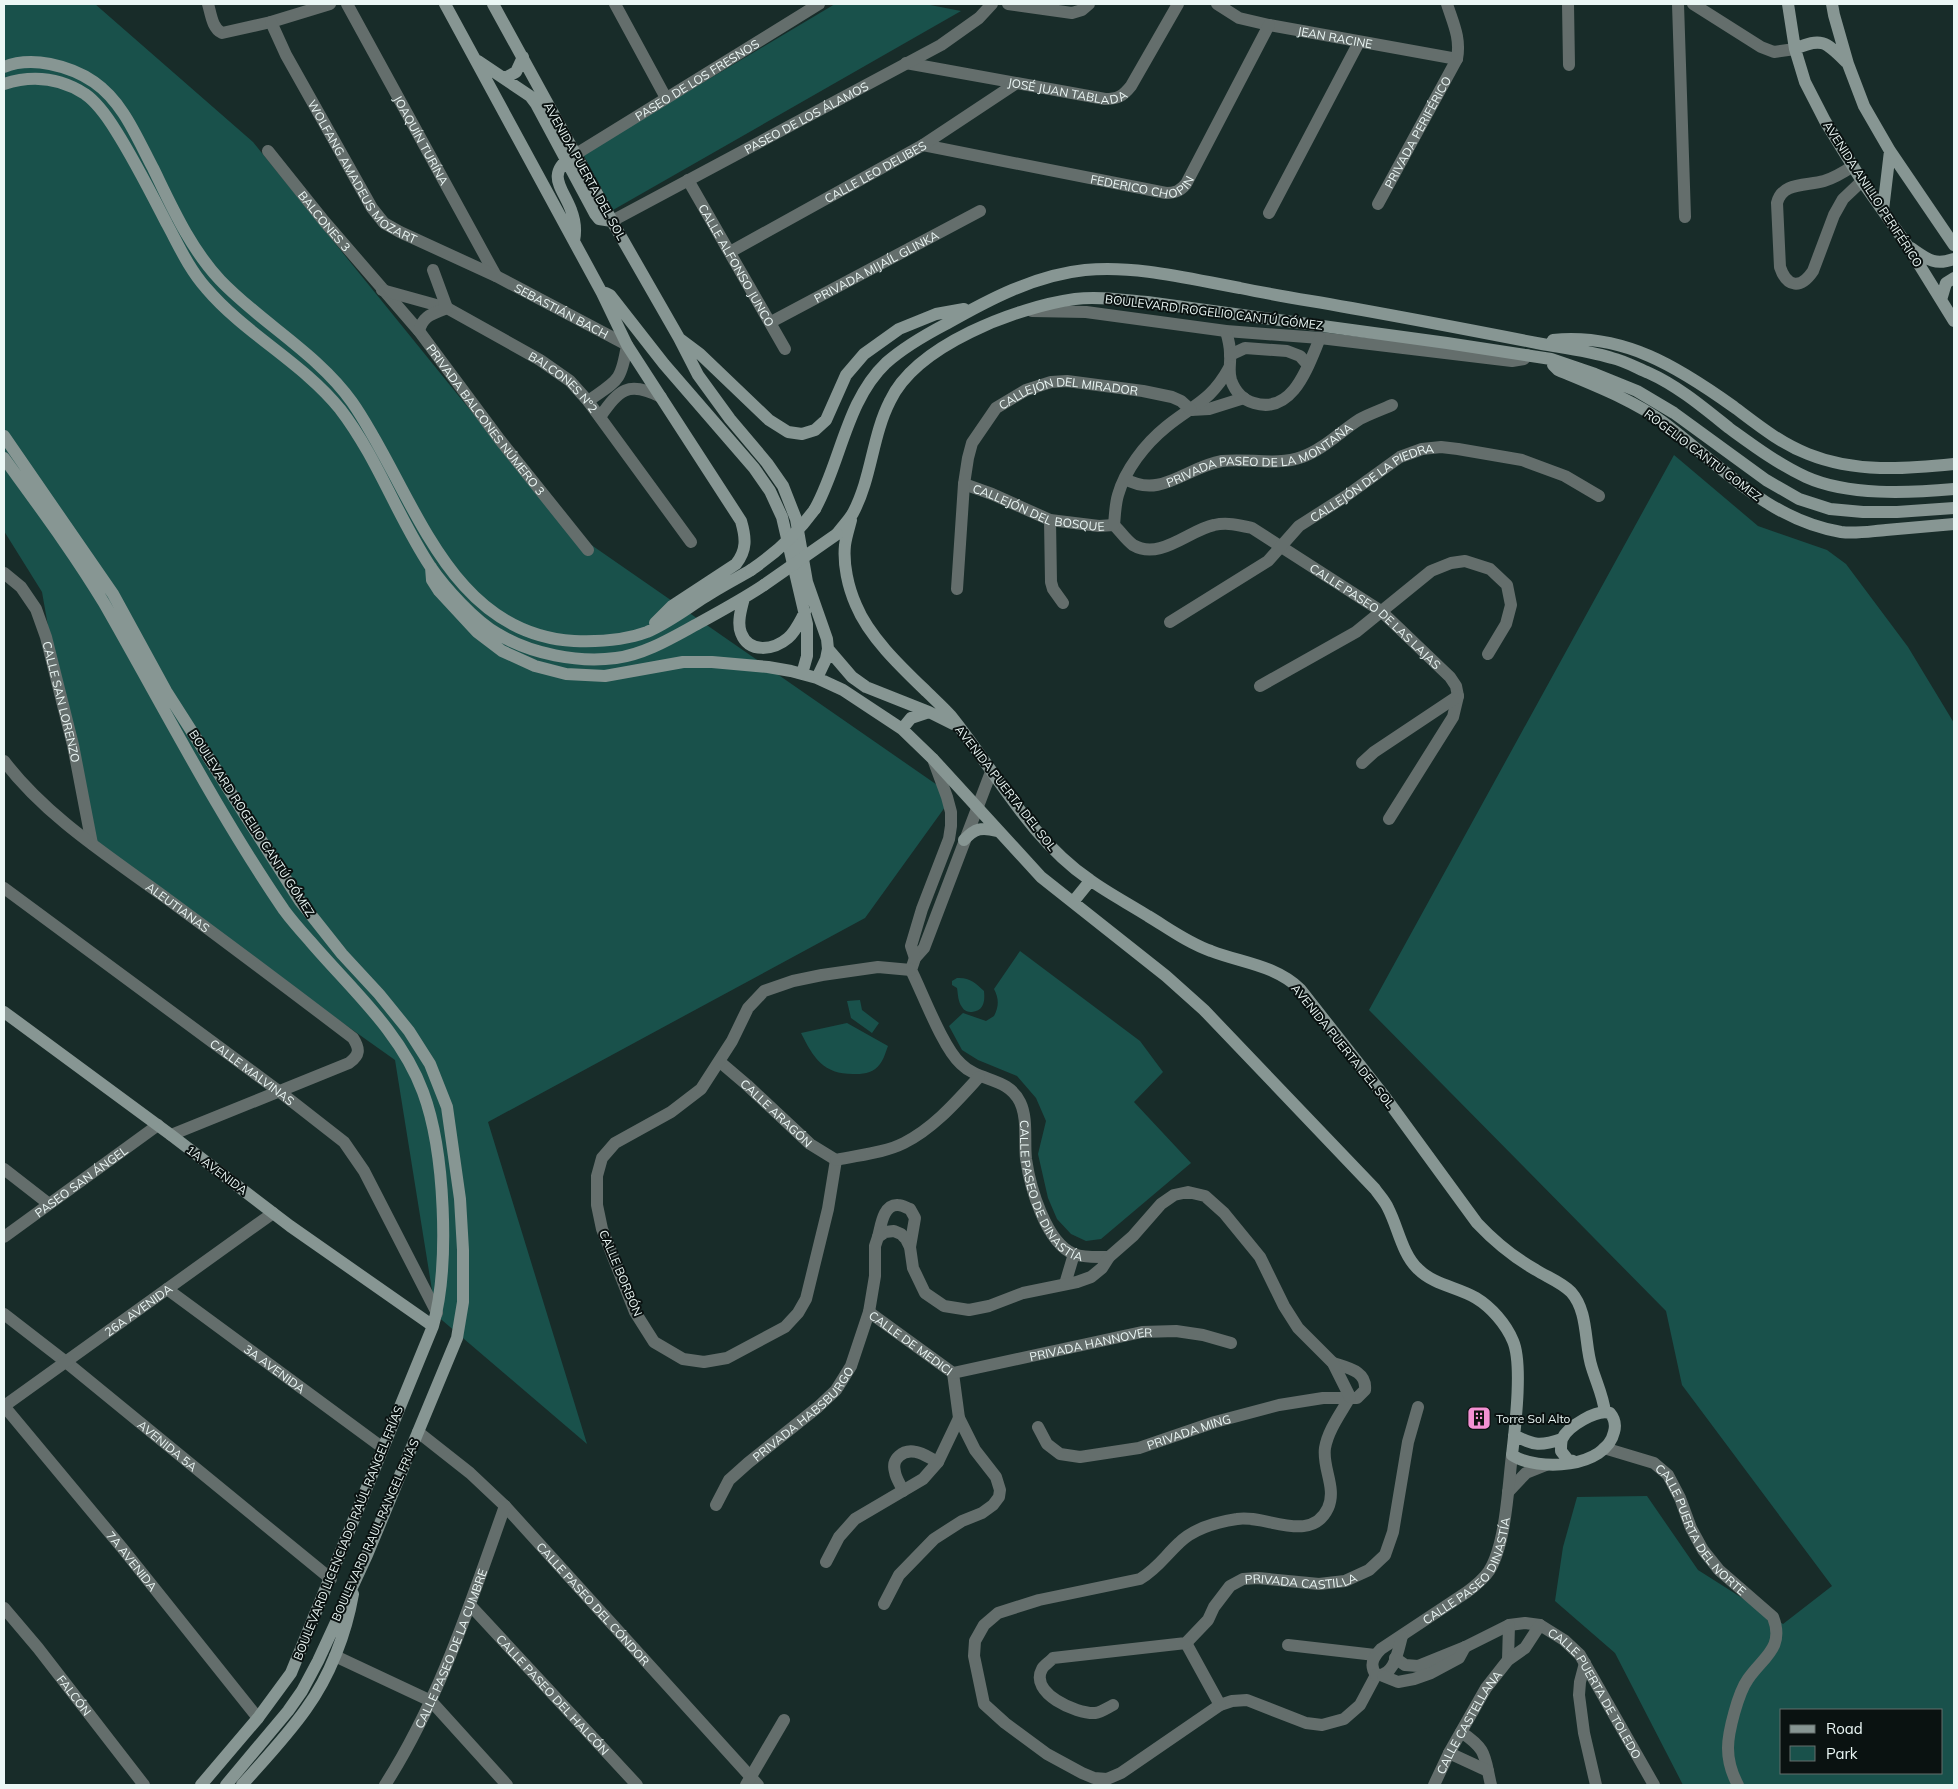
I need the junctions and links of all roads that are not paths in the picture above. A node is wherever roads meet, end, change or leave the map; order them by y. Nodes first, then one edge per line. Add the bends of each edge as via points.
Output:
1 (208, 4) edge
2 (330, 4) edge
3 (347, 4) edge
4 (445, 4) edge
5 (493, 4) edge
6 (616, 4) edge
7 (819, 4) edge
8 (992, 4) edge
9 (1008, 4) edge
10 (1089, 4) edge
11 (1178, 4) edge
12 (1217, 4) edge
13 (1447, 4) edge
14 (1568, 4) edge
15 (1678, 4) edge
16 (1693, 4) edge
17 (1788, 4) edge
18 (1832, 4) edge
19 (297, 9) edge
20 (271, 22) junction
21 (1270, 26) junction
22 (1359, 42) junction
23 (1795, 49) junction
24 (523, 57) junction
25 (1457, 59) junction
26 (475, 60) junction
27 (906, 63) junction
28 (1848, 64) junction
29 (1570, 65) dead end
30 (4, 67) edge
31 (504, 78) junction
32 (4, 84) edge
33 (1015, 84) junction
34 (666, 98) junction
35 (923, 146) junction
36 (268, 150) dead end
37 (1890, 151) junction
38 (571, 157) junction
39 (1853, 166) junction
40 (688, 180) junction
41 (1862, 181) junction
42 (1378, 204) dead end
43 (1883, 210) junction
44 (980, 211) dead end
45 (1269, 213) dead end
46 (1685, 217) dead end
47 (612, 221) junction
48 (574, 241) junction
49 (1907, 245) junction
50 (1954, 245) edge
51 (730, 252) junction
52 (1954, 259) edge
53 (433, 270) dead end
54 (496, 276) junction
55 (1954, 278) edge
56 (382, 290) junction
57 (602, 293) junction
58 (1941, 300) junction
59 (447, 308) junction
60 (974, 308) junction
61 (1024, 310) junction
62 (1954, 321) edge
63 (771, 322) junction
64 (419, 331) junction
65 (1226, 331) junction
66 (679, 338) junction
67 (1320, 338) junction
68 (1542, 344) junction
69 (627, 345) junction
70 (785, 349) dead end
71 (1230, 355) junction
72 (1528, 355) junction
73 (1551, 359) junction
74 (1308, 366) junction
75 (1229, 368) junction
76 (623, 383) junction
77 (661, 397) junction
78 (1244, 398) junction
79 (588, 401) junction
80 (1392, 405) dead end
81 (1191, 410) junction
82 (600, 417) junction
83 (4, 436) edge
84 (4, 458) edge
85 (1954, 464) edge
86 (1125, 479) junction
87 (964, 484) junction
88 (1954, 489) edge
89 (1599, 496) dead end
90 (1954, 508) edge
91 (852, 515) junction
92 (1050, 520) junction
93 (1954, 524) edge
94 (1114, 526) junction
95 (691, 542) dead end
96 (1281, 547) junction
97 (588, 550) dead end
98 (431, 567) junction
99 (4, 573) edge
100 (957, 589) dead end
101 (744, 598) junction
102 (1063, 603) dead end
103 (1381, 611) junction
104 (805, 612) junction
105 (1170, 622) dead end
106 (644, 633) junction
107 (828, 649) junction
108 (1488, 654) dead end
109 (802, 674) junction
110 (817, 678) junction
111 (1260, 686) dead end
112 (1458, 696) junction
113 (929, 712) junction
114 (958, 726) junction
115 (902, 729) junction
116 (933, 759) junction
117 (4, 761) edge
118 (1362, 763) dead end
119 (991, 772) junction
120 (977, 808) junction
121 (1389, 818) dead end
122 (997, 831) junction
123 (964, 840) junction
124 (92, 844) junction
125 (1090, 881) junction
126 (5, 890) edge
127 (1073, 902) junction
128 (913, 964) junction
129 (4, 1012) edge
130 (720, 1062) junction
131 (980, 1077) junction
132 (280, 1092) junction
133 (158, 1125) junction
134 (171, 1135) junction
135 (836, 1160) junction
136 (4, 1169) edge
137 (49, 1204) junction
138 (272, 1213) junction
139 (4, 1237) edge
140 (878, 1237) junction
141 (910, 1247) junction
142 (463, 1250) joint
143 (443, 1254) joint
144 (1074, 1254) junction
145 (1109, 1258) junction
146 (1065, 1284) junction
147 (167, 1289) junction
148 (869, 1312) junction
149 (436, 1313) junction
150 (4, 1314) edge
151 (433, 1326) junction
152 (1230, 1343) dead end
153 (66, 1362) junction
154 (1333, 1362) junction
155 (953, 1373) junction
156 (1350, 1397) junction
157 (4, 1406) edge
158 (1418, 1406) dead end
159 (1605, 1412) junction
160 (959, 1418) junction
161 (1038, 1427) dead end
162 (418, 1432) junction
163 (1514, 1435) junction
164 (1562, 1439) junction
165 (383, 1448) junction
166 (1604, 1448) junction
167 (1512, 1455) junction
168 (1574, 1461) junction
169 (938, 1462) junction
170 (1546, 1465) junction
171 (903, 1491) junction
172 (1508, 1492) junction
173 (716, 1505) dead end
174 (505, 1506) junction
175 (826, 1562) dead end
176 (356, 1578) junction
177 (331, 1579) junction
178 (884, 1604) dead end
179 (470, 1605) junction
180 (4, 1608) edge
181 (1509, 1625) junction
182 (1540, 1625) junction
183 (1402, 1636) junction
184 (1186, 1643) junction
185 (1288, 1645) dead end
186 (1466, 1647) junction
187 (1375, 1655) junction
188 (335, 1656) junction
189 (1395, 1658) junction
190 (1508, 1660) junction
191 (1585, 1663) junction
192 (1379, 1676) junction
193 (1599, 1687) junction
194 (430, 1701) junction
195 (1113, 1705) dead end
196 (1220, 1705) junction
197 (1582, 1710) junction
198 (258, 1718) junction
199 (784, 1720) dead end
200 (1461, 1732) junction
201 (1449, 1753) junction
202 (1488, 1771) junction
203 (752, 1782) edge
204 (144, 1785) edge
205 (202, 1785) edge
206 (226, 1785) edge
207 (242, 1785) edge
208 (385, 1785) edge
209 (507, 1785) edge
210 (637, 1785) edge
211 (1434, 1785) edge
212 (1491, 1785) edge
213 (1596, 1785) edge
214 (1654, 1785) edge
215 (1738, 1785) edge

1 - 20 street via 213,24 222,32
2 - 19 street
3 - 54 street, JOAQUÍN TURÍNA
4 - 26 main road
5 - 24 main road, AVENIDA PUERTA DEL SOL
6 - 34 street
7 - 34 street, PASEO DE LOS FRESNOS
8 - 27 street, PASEO DE LOS ÁLAMOS via 966,29
9 - 10 street via 1072,13
11 - 33 street, JOSÉ JUAN TABLADA via 1123,96 1105,99
12 - 21 street, JEAN RACINE via 1239,18
13 - 25 street via 1457,33
14 - 29 street
15 - 46 street
16 - 23 street via 1761,47 1774,52
17 - 23 main road, AVENIDA ANILLO PERIFÉRICO
18 - 28 main road
19 - 20 street
20 - 54 street, WOLFANG AMADEUS MOZART via 286,55 372,208 384,223
21 - 22 street, JEAN RACINE
21 - 35 street, FEDERICO CHOPIN via 1186,184 1173,193
22 - 25 street, JEAN RACINE
22 - 45 street
23 - 28 main road via 1816,41 1825,43
23 - 39 main road, AVENIDA ANILLO PERIFÉRICO via 1804,82
24 - 31 main road via 516,72
24 - 38 main road, AVENIDA PUERTA DEL SOL
25 - 42 street, PRIVADA PERIFÉRICO
26 - 31 main road
26 - 48 main road
27 - 33 street, JOSÉ JUAN TABLADA
27 - 40 street, PASEO DE LOS ÁLAMOS
28 - 37 main road via 1864,106
30 - 106 main road, BOULEVARD ROGELIO CANTÚ GÓMEZ via 16,62 41,62 66,67 95,82 115,102 132,126 196,251 221,280 330,376 351,401 442,558 469,592 507,622 562,640 616,641
31 - 38 main road via 536,104
32 - 98 main road, BOULEVARD ROGELIO CANTÚ GÓMEZ via 22,78 40,78 62,84 86,95 105,113 130,152 186,260 204,286 228,313 314,381 340,409 362,442
33 - 35 street, CALLE LEO DELIBES
34 - 38 street, PASEO DE LOS FRESNOS
35 - 51 street, CALLE LEO DELIBES
36 - 56 street, BALCONES 3
37 - 43 main road
37 - 50 main road
38 - 47 main road via 594,214 599,219
38 - 48 main road via 560,167 558,178 576,226
39 - 41 main road, AVENIDA ANILLO PERIFÉRICO
39 - 41 street via 1826,180 1790,188 1779,195 1780,267 1787,280 1800,284 1808,279 1838,207
40 - 47 street, PASEO DE LOS ÁLAMOS
40 - 51 street, CALLE ALFONSO JUNCO
41 - 43 main road, AVENIDA ANILLO PERIFÉRICO
43 - 49 main road, AVENIDA ANILLO PERIFÉRICO
44 - 63 street, PRIVADA MIJAÍL GLINKA
47 - 66 main road, AVENIDA PUERTA DEL SOL
48 - 57 main road
49 - 52 main road via 1928,260 1942,263
49 - 58 main road, AVENIDA ANILLO PERIFÉRICO
51 - 63 street, CALLE ALFONSO JUNCO
53 - 59 street
54 - 69 street, SEBASTIÁN BACH
55 - 58 main road via 1946,283
56 - 59 street, BALCONES N°2
56 - 64 street, PRIVADA BALCONES NÚMERO 3
57 - 69 main road
57 - 104 main road via 610,295 618,304 770,491 782,517
58 - 62 main road, AVENIDA ANILLO PERIFÉRICO
59 - 64 street via 426,317
59 - 79 street, BALCONES N°2 via 540,360 570,381
60 - 66 main road via 936,314 921,320 899,330 864,354 846,375 826,420 815,430 802,434 788,432 769,420
60 - 68 main road, BOULEVARD ROGELIO CANTÚ GÓMEZ via 1047,277 1086,270 1129,271 1181,276
60 - 106 main road, BOULEVARD ROGELIO CANTÚ GÓMEZ, bridge via 902,350 872,378 860,399 815,509 783,546 751,570
61 - 65 street via 1086,312
61 - 72 main road, BOULEVARD ROGELIO CANTÚ GÓMEZ via 1099,297
61 - 91 main road, BOULEVARD ROGELIO CANTÚ GÓMEZ via 958,339 930,356 903,380 890,398 881,420 862,494
63 - 70 street, CALLE ALFONSO JUNCO
64 - 97 street, PRIVADA BALCONES NÚMERO 3
65 - 67 street
65 - 71 street
66 - 107 main road, AVENIDA PUERTA DEL SOL via 698,375 783,486 796,519 807,582
67 - 72 street via 1512,361
67 - 74 street
68 - 85 main road via 1550,340 1578,340 1608,342 1636,349 1701,383 1778,440 1841,465 1869,469
68 - 88 main road, BOULEVARD ROGELIO CANTÚ GÓMEZ via 1615,358 1654,375 1691,398 1776,461 1809,478 1842,488 1875,491
69 - 76 street
69 - 77 main road
71 - 74 street via 1245,348 1287,351 1300,356
71 - 75 street
72 - 73 main road, BOULEVARD ROGELIO CANTÚ GÓMEZ
73 - 90 main road, BOULEVARD ROGELIO CANTÚ GÓMEZ via 1637,391 1799,499 1830,509 1863,512
73 - 93 main road, ROGELIO CANTU GOMEZ via 1558,370 1628,401 1662,422 1720,470 1772,507 1795,519 1843,532
74 - 78 street via 1293,393 1280,402 1261,405
75 - 78 street via 1233,386
75 - 81 street via 1215,390
76 - 77 street
76 - 79 street
76 - 82 street
77 - 106 main road via 741,522 745,545 736,564 672,606
78 - 81 street via 1209,409
79 - 82 street, BALCONES N°2
80 - 86 street, PRIVADA PASEO DE LA MONTAÑA via 1360,420 1302,457 1223,461 1153,487
81 - 86 street via 1153,439
81 - 87 street, CALLEJÓN DEL MIRADOR via 1172,397 1067,381 1026,390 996,408 987,419 972,443
82 - 95 street, BALCONES N°2
83 - 142 main road, BOULEVARD ROGELIO CANTÚ GÓMEZ via 113,594 166,691 300,901 408,1030 430,1064 447,1107 460,1199
84 - 143 main road, BOULEVARD ROGELIO CANTÚ GÓMEZ via 102,600 215,802 286,913 395,1038 411,1063 431,1119 440,1183
86 - 94 street via 1118,496
87 - 92 street, CALLEJÓN DEL BOSQUE
87 - 100 street
89 - 96 street, CALLEJÓN DE LA PIEDRA via 1565,476 1522,460 1441,447 1422,449 1400,457 1299,526
91 - 101 main road, BOULEVARD ROGELIO CANTÚ GÓMEZ, bridge via 837,534
91 - 114 main road, AVENIDA PUERTA DEL SOL via 845,545 849,584 856,606 900,667
92 - 94 street, CALLEJÓN DEL BOSQUE
92 - 102 street via 1051,582
94 - 96 street, CALLE PASEO DE LAS LAJAS via 1133,544 1147,549 1165,546 1212,525 1232,523 1252,528
96 - 103 street, CALLE PASEO DE LAS LAJAS
96 - 105 street, CALLEJÓN DE LA PIEDRA via 1268,561
98 - 101 main road, BOULEVARD ROGELIO CANTÚ GÓMEZ via 476,619 498,634 557,656 617,658 646,650
98 - 109 main road via 432,580 439,591 477,632 502,650 535,666 566,674 605,676 683,662 712,662
99 - 124 street, CALLE SAN LORENZO via 21,588 36,609 46,637 73,745
101 - 104 main road via 740,612 741,633 752,646 780,644 795,630
103 - 108 street via 1431,571 1451,563 1465,561 1490,569 1507,585 1511,605 1506,624
103 - 111 street via 1356,632
103 - 112 street, CALLE PASEO DE LAS LAJAS via 1450,676
104 - 109 main road via 808,646
107 - 110 main road
107 - 113 main road via 852,677 866,687
109 - 110 main road
110 - 115 main road via 843,690
112 - 118 street
112 - 121 street via 1448,726
113 - 114 main road
113 - 115 main road via 911,718
114 - 119 main road, AVENIDA PUERTA DEL SOL
115 - 116 main road
116 - 120 main road
116 - 128 street, CALLE PASEO DE DINASTÍA via 947,797 951,826 911,946
117 - 124 street, ALEUTIANAS via 36,798
119 - 120 street
119 - 125 main road, AVENIDA PUERTA DEL SOL via 1047,843
120 - 122 main road
120 - 123 street
122 - 123 main road via 981,828
122 - 127 main road via 1041,877
123 - 128 street via 924,948
124 - 132 street, ALEUTIANAS via 353,1038 358,1045 356,1058 349,1063
125 - 127 main road
125 - 159 main road, AVENIDA PUERTA DEL SOL via 1186,939 1210,951 1279,974 1300,989 1385,1096 1477,1222 1493,1240 1571,1292 1579,1303 1592,1369 1604,1398
126 - 132 street, CALLE MALVINAS
127 - 163 main road via 1204,1010 1375,1189 1418,1269 1436,1282 1471,1295 1497,1316 1513,1341 1516,1354
128 - 130 street, CALLE BORBÓN via 822,975 764,991 748,1008
128 - 131 street, CALLE PASEO DE DINASTÍA via 947,1044 961,1064
129 - 133 main road, 1A AVENIDA
130 - 135 street, CALLE ARAGÓN via 810,1144
130 - 135 street, CALLE BORBÓN via 701,1088 671,1112 615,1143 602,1158 597,1205 602,1229 635,1312 654,1342 683,1359 704,1362 728,1358 785,1327 806,1299 828,1209
131 - 135 street via 925,1130 903,1144
131 - 144 street, CALLE PASEO DE DINASTÍA via 997,1080 1011,1089 1021,1103 1026,1160 1035,1194 1047,1226 1058,1242
132 - 134 street
132 - 149 street, CALLE MALVINAS via 344,1142 364,1171
133 - 134 main road, 1A AVENIDA
133 - 137 street, PASEO SAN ÁNGEL
134 - 138 main road, 1A AVENIDA
136 - 137 street
137 - 139 street, PASEO SAN ÁNGEL
138 - 147 street, 26A AVENIDA
138 - 151 main road, 1A AVENIDA
140 - 141 street via 894,1231 901,1234
140 - 141 street, CALLE DE MEDICI via 884,1214 898,1204 910,1209 915,1218
140 - 148 street, CALLE DE MEDICI
141 - 146 street via 913,1268 926,1293 944,1306 969,1310
142 - 162 main road, BOULEVARD RAUL RANGEL FRIAS via 463,1302 457,1338
143 - 149 main road, BOULEVARD LICENCIADO RAÚL RANGEL FRÍAS
144 - 145 street, CALLE PASEO DE DINASTÍA
144 - 146 street
145 - 146 street via 1091,1277
145 - 154 street, CALLE PASEO DE DINASTÍA via 1161,1204 1174,1195 1188,1192 1205,1196 1224,1213 1260,1257 1298,1328
147 - 153 street, 26A AVENIDA
147 - 165 street, 3A AVENIDA
148 - 155 street, CALLE DE MEDICI
148 - 173 street, PRIVADA HABSBURGO via 850,1366 836,1390 730,1480
149 - 151 main road, BOULEVARD LICENCIADO RAÚL RANGEL FRÍAS
150 - 153 street, AVENIDA 5A
151 - 165 main road, BOULEVARD LICENCIADO RAÚL RANGEL FRÍAS
152 - 155 street, PRIVADA HANNOVER via 1176,1331 1142,1332
153 - 157 street, 26A AVENIDA
153 - 177 street, AVENIDA 5A
154 - 156 street, CALLE PASEO DE DINASTÍA
154 - 156 street, CALLE PASEO DE DINASTÍA via 1357,1371 1364,1378 1365,1390 1361,1395
155 - 160 street, CALLE DE MEDICI
156 - 161 street, PRIVADA MING via 1279,1405 1215,1422 1139,1448 1080,1457 1060,1454 1047,1444
156 - 196 street, CALLE PASEO DE DINASTÍA via 1325,1449 1331,1495 1328,1507 1313,1524 1285,1526 1240,1518 1212,1523 1180,1541 1153,1571 1140,1578 998,1612 984,1625 976,1641 974,1656 984,1704 1047,1754 1094,1778 1107,1779 1121,1773
157 - 198 street, 7A AVENIDA
158 - 184 street, PRIVADA CASTILLA via 1408,1442 1393,1532 1385,1555 1369,1570 1345,1581 1319,1584 1243,1579 1230,1586 1208,1620
159 - 164 main road via 1590,1416
159 - 166 main road via 1613,1417 1615,1427
160 - 169 street
160 - 178 street via 975,1450 996,1477 999,1497 993,1506 934,1539 899,1575
162 - 174 street, CALLE PASEO DEL CÓNDOR
162 - 176 main road, BOULEVARD RAUL RANGEL FRIAS
163 - 164 main road via 1534,1444
163 - 167 main road
164 - 168 main road via 1561,1451 1568,1460
165 - 177 main road, BOULEVARD LICENCIADO RAÚL RANGEL FRÍAS
166 - 168 main road via 1586,1459
166 - 215 street, CALLE PUERTA DEL NORTE via 1654,1463 1668,1475 1703,1550 1719,1570 1766,1609 1777,1626 1775,1644 1747,1679 1738,1700 1728,1748
167 - 170 main road
167 - 172 street
168 - 170 main road
169 - 171 street via 923,1479
169 - 171 street via 917,1452 902,1454 894,1464
170 - 172 street via 1526,1473
171 - 175 street via 855,1519
172 - 183 street, CALLE PASEO DINASTÍA via 1501,1538 1488,1572 1466,1592
174 - 179 street, CALLE PASEO DE LA CUMBRE
174 - 203 street, CALLE PASEO DEL CÓNDOR
176 - 188 main road via 350,1611
176 - 206 main road, BOULEVARD RAUL RANGEL FRIAS via 302,1691
177 - 198 main road, BOULEVARD LICENCIADO RAÚL RANGEL FRÍAS via 291,1673
179 - 194 street, CALLE PASEO DE LA CUMBRE
179 - 210 street, CALLE PASEO DEL HALCÓN
180 - 204 street, FALCÓN
181 - 182 street, CALLE PUERTA DE TOLEDO
181 - 186 street, CALLE PUERTA DE TOLEDO
181 - 190 street, CALLE CASTELLANA
182 - 190 street, CALLE CASTELLANA via 1525,1648
182 - 191 street, CALLE PUERTA DE TOLEDO via 1564,1640
183 - 187 street, CALLE PASEO DINASTÍA
183 - 189 street
184 - 195 street via 1053,1658 1042,1668 1041,1686 1049,1696 1068,1706 1095,1713
184 - 196 street
185 - 187 street
186 - 189 street, CALLE PUERTA DE TOLEDO via 1418,1666 1405,1665
186 - 192 street, CALLE PUERTA DE TOLEDO via 1459,1658 1414,1679 1398,1682
187 - 192 street via 1372,1670
188 - 194 street
188 - 207 main road via 306,1709
189 - 192 street via 1388,1673
190 - 200 street, CALLE CASTELLANA via 1486,1688
191 - 193 street, CALLE PUERTA DE TOLEDO
191 - 197 street via 1580,1682
192 - 196 street, CALLE PASEO DE DINASTÍA via 1350,1714 1322,1725 1306,1723 1247,1700
193 - 197 street
193 - 214 street, CALLE PUERTA DE TOLEDO
194 - 208 street, CALLE PASEO DE LA CUMBRE
194 - 209 street
197 - 213 street
198 - 205 main road, BOULEVARD LICENCIADO RAÚL RANGEL FRÍAS
199 - 203 street
200 - 201 street, CALLE CASTELLANA
200 - 202 street via 1483,1751
201 - 202 street
201 - 211 street, CALLE CASTELLANA
202 - 212 street

